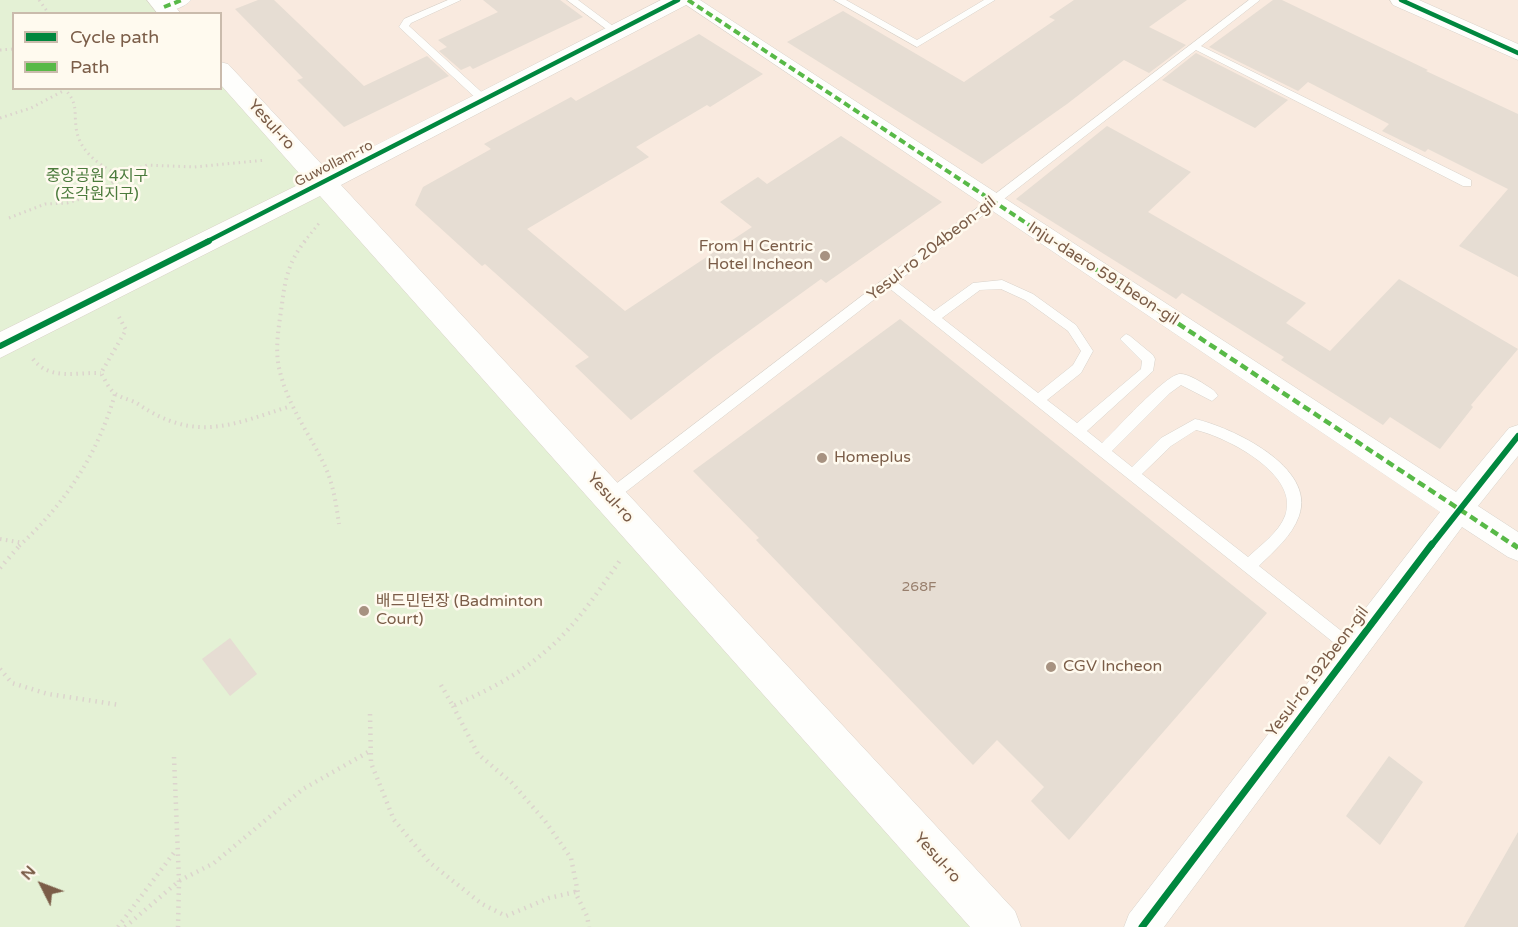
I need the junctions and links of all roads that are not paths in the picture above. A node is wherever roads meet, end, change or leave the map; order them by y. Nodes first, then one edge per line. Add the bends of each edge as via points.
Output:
1 (456, 0) edge
2 (572, 0) edge
3 (678, 0) edge
4 (688, 0) edge
5 (839, 0) edge
6 (990, 0) edge
7 (1255, 0) edge
8 (1401, 0) edge
9 (1445, 0) edge
10 (616, 32) junction
11 (1518, 32) edge
12 (1196, 46) junction
13 (1518, 53) edge
14 (222, 71) edge
15 (484, 100) junction
16 (1467, 183) dead end
17 (331, 191) junction
18 (993, 202) junction
19 (889, 282) junction
20 (933, 318) junction
21 (1126, 339) dead end
22 (10, 341) edge
23 (1212, 396) dead end
24 (1038, 400) junction
25 (1077, 431) junction
26 (1518, 436) edge
27 (1102, 451) junction
28 (1133, 475) junction
29 (609, 497) junction
30 (1459, 509) junction
31 (1518, 548) edge
32 (1248, 566) junction
33 (1353, 649) junction
34 (999, 927) edge
35 (1142, 927) edge

1 - 15 lane via 407,21 405,27
2 - 10 lane
3 - 10 main road, Guwollam-ro
4 - 18 street, Inju-daero 591beon-gil
5 - 6 lane via 917,44
7 - 12 lane, Yesul-ro 204beon-gil
8 - 13 main road
9 - 11 main road
10 - 15 main road, Guwollam-ro
12 - 16 lane
12 - 18 lane, Yesul-ro 204beon-gil
14 - 17 main road, Yesul-ro
15 - 17 main road, Guwollam-ro
17 - 22 main road, Guwollam-ro via 105,293
17 - 29 main road, Yesul-ro
18 - 19 lane, Yesul-ro 204beon-gil
18 - 30 street, Inju-daero 591beon-gil
19 - 20 lane
19 - 29 lane, Yesul-ro 204beon-gil
20 - 24 lane
20 - 24 lane via 977,286 1002,284 1029,297 1072,328 1087,351 1077,369
21 - 25 lane via 1149,359 1147,371
23 - 27 lane via 1180,379
24 - 25 lane
25 - 27 lane
26 - 30 street, Yesul-ro 192beon-gil
27 - 28 lane
28 - 32 lane
28 - 32 lane via 1166,442 1195,423 1239,440 1285,474 1295,493 1294,513 1279,536
29 - 34 main road, Yesul-ro
30 - 31 street, Inju-daero 591beon-gil
30 - 33 street, Yesul-ro 192beon-gil
32 - 33 lane
33 - 35 street, Yesul-ro 192beon-gil

